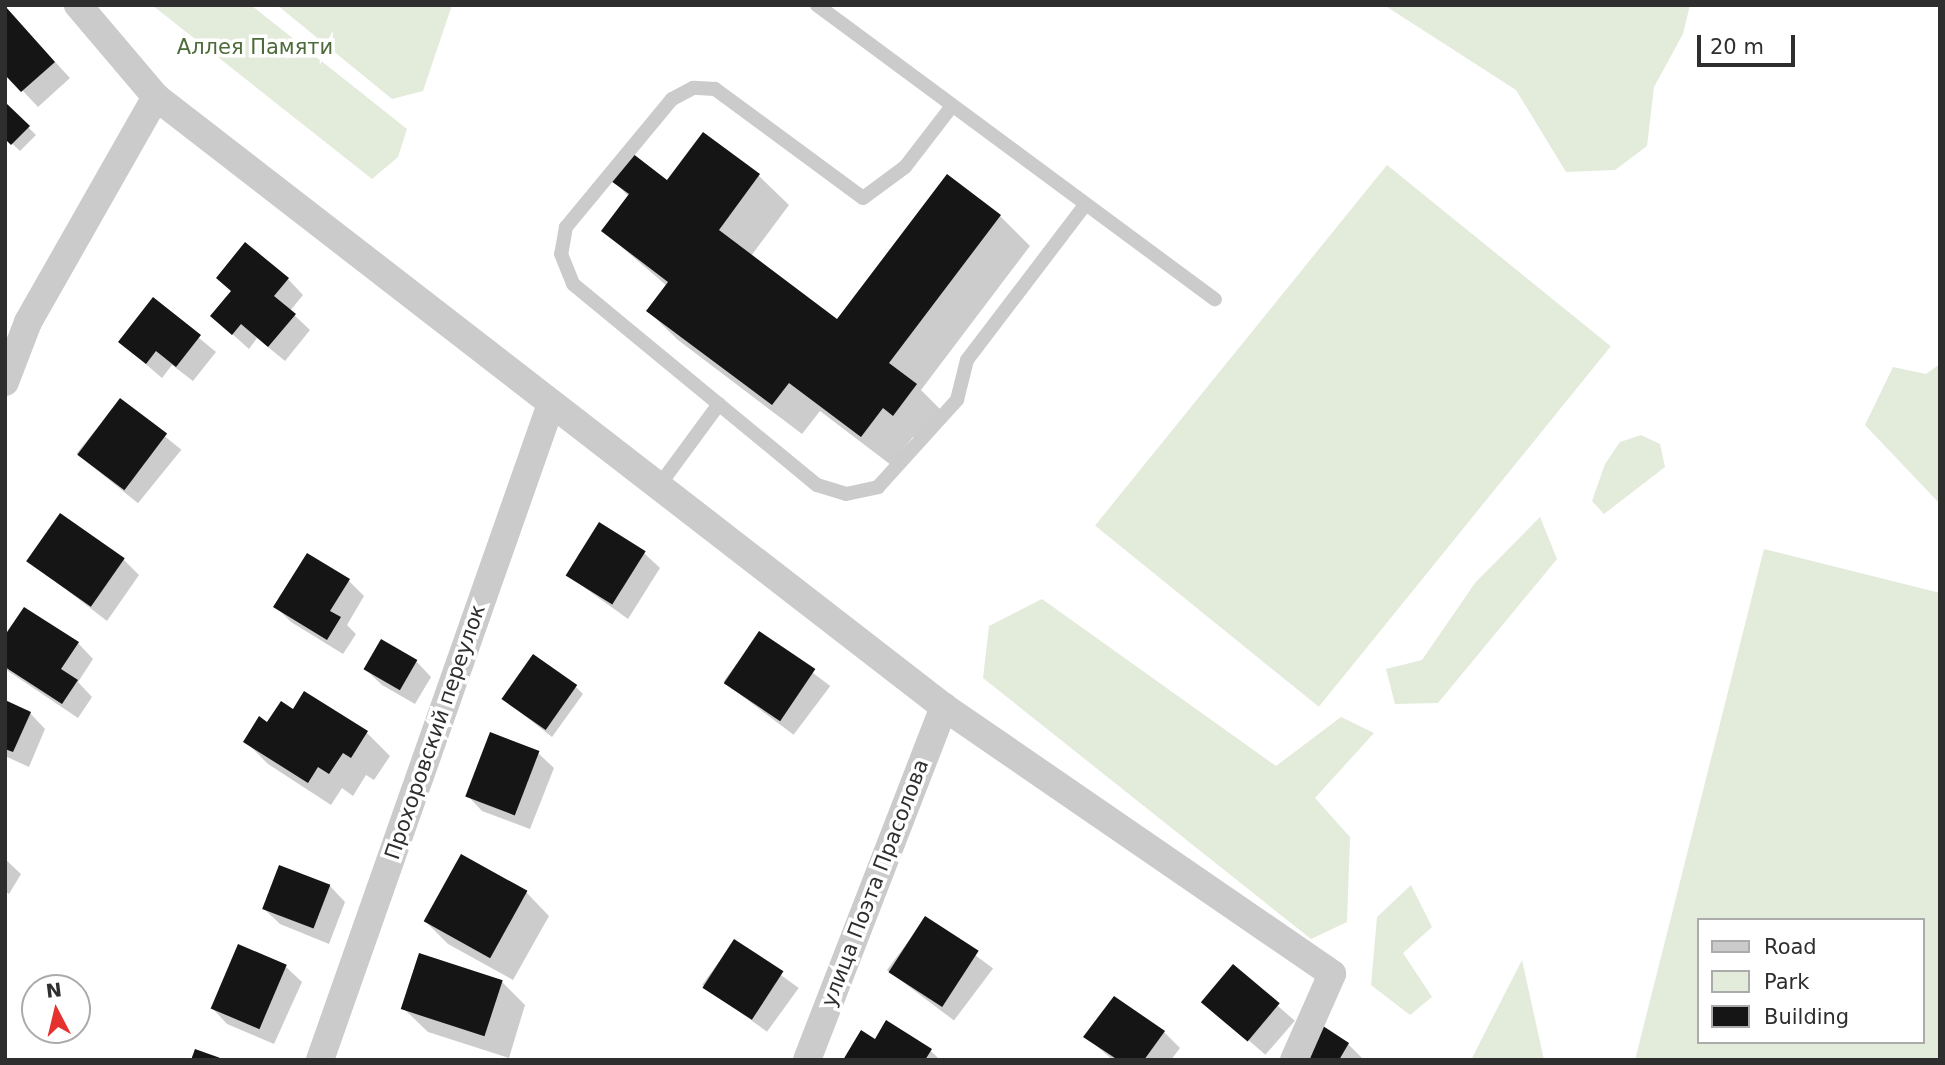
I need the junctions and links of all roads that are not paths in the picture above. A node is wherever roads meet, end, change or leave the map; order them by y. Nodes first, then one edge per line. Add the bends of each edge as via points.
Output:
1 (78, 5) edge
2 (817, 5) edge
3 (156, 97) junction
4 (952, 106) junction
5 (1086, 204) junction
6 (1215, 300) dead end
7 (5, 382) edge
8 (551, 404) junction
9 (719, 404) junction
10 (658, 487) junction
11 (944, 707) junction
12 (320, 1060) edge
13 (807, 1060) edge
14 (1294, 1060) edge

1 - 3 street
2 - 4 lane
3 - 7 street via 28,322
3 - 8 street
4 - 5 lane
4 - 9 lane via 905,167 863,198 715,89 693,88 672,99 566,227 561,254 573,285
5 - 6 lane
5 - 9 lane via 967,360 957,400 878,487 846,494 817,485
8 - 10 street
8 - 12 street, Прохоровский переулок
9 - 10 lane
10 - 11 street
11 - 13 street, улица Поэта Прасолова
11 - 14 street via 1332,974

